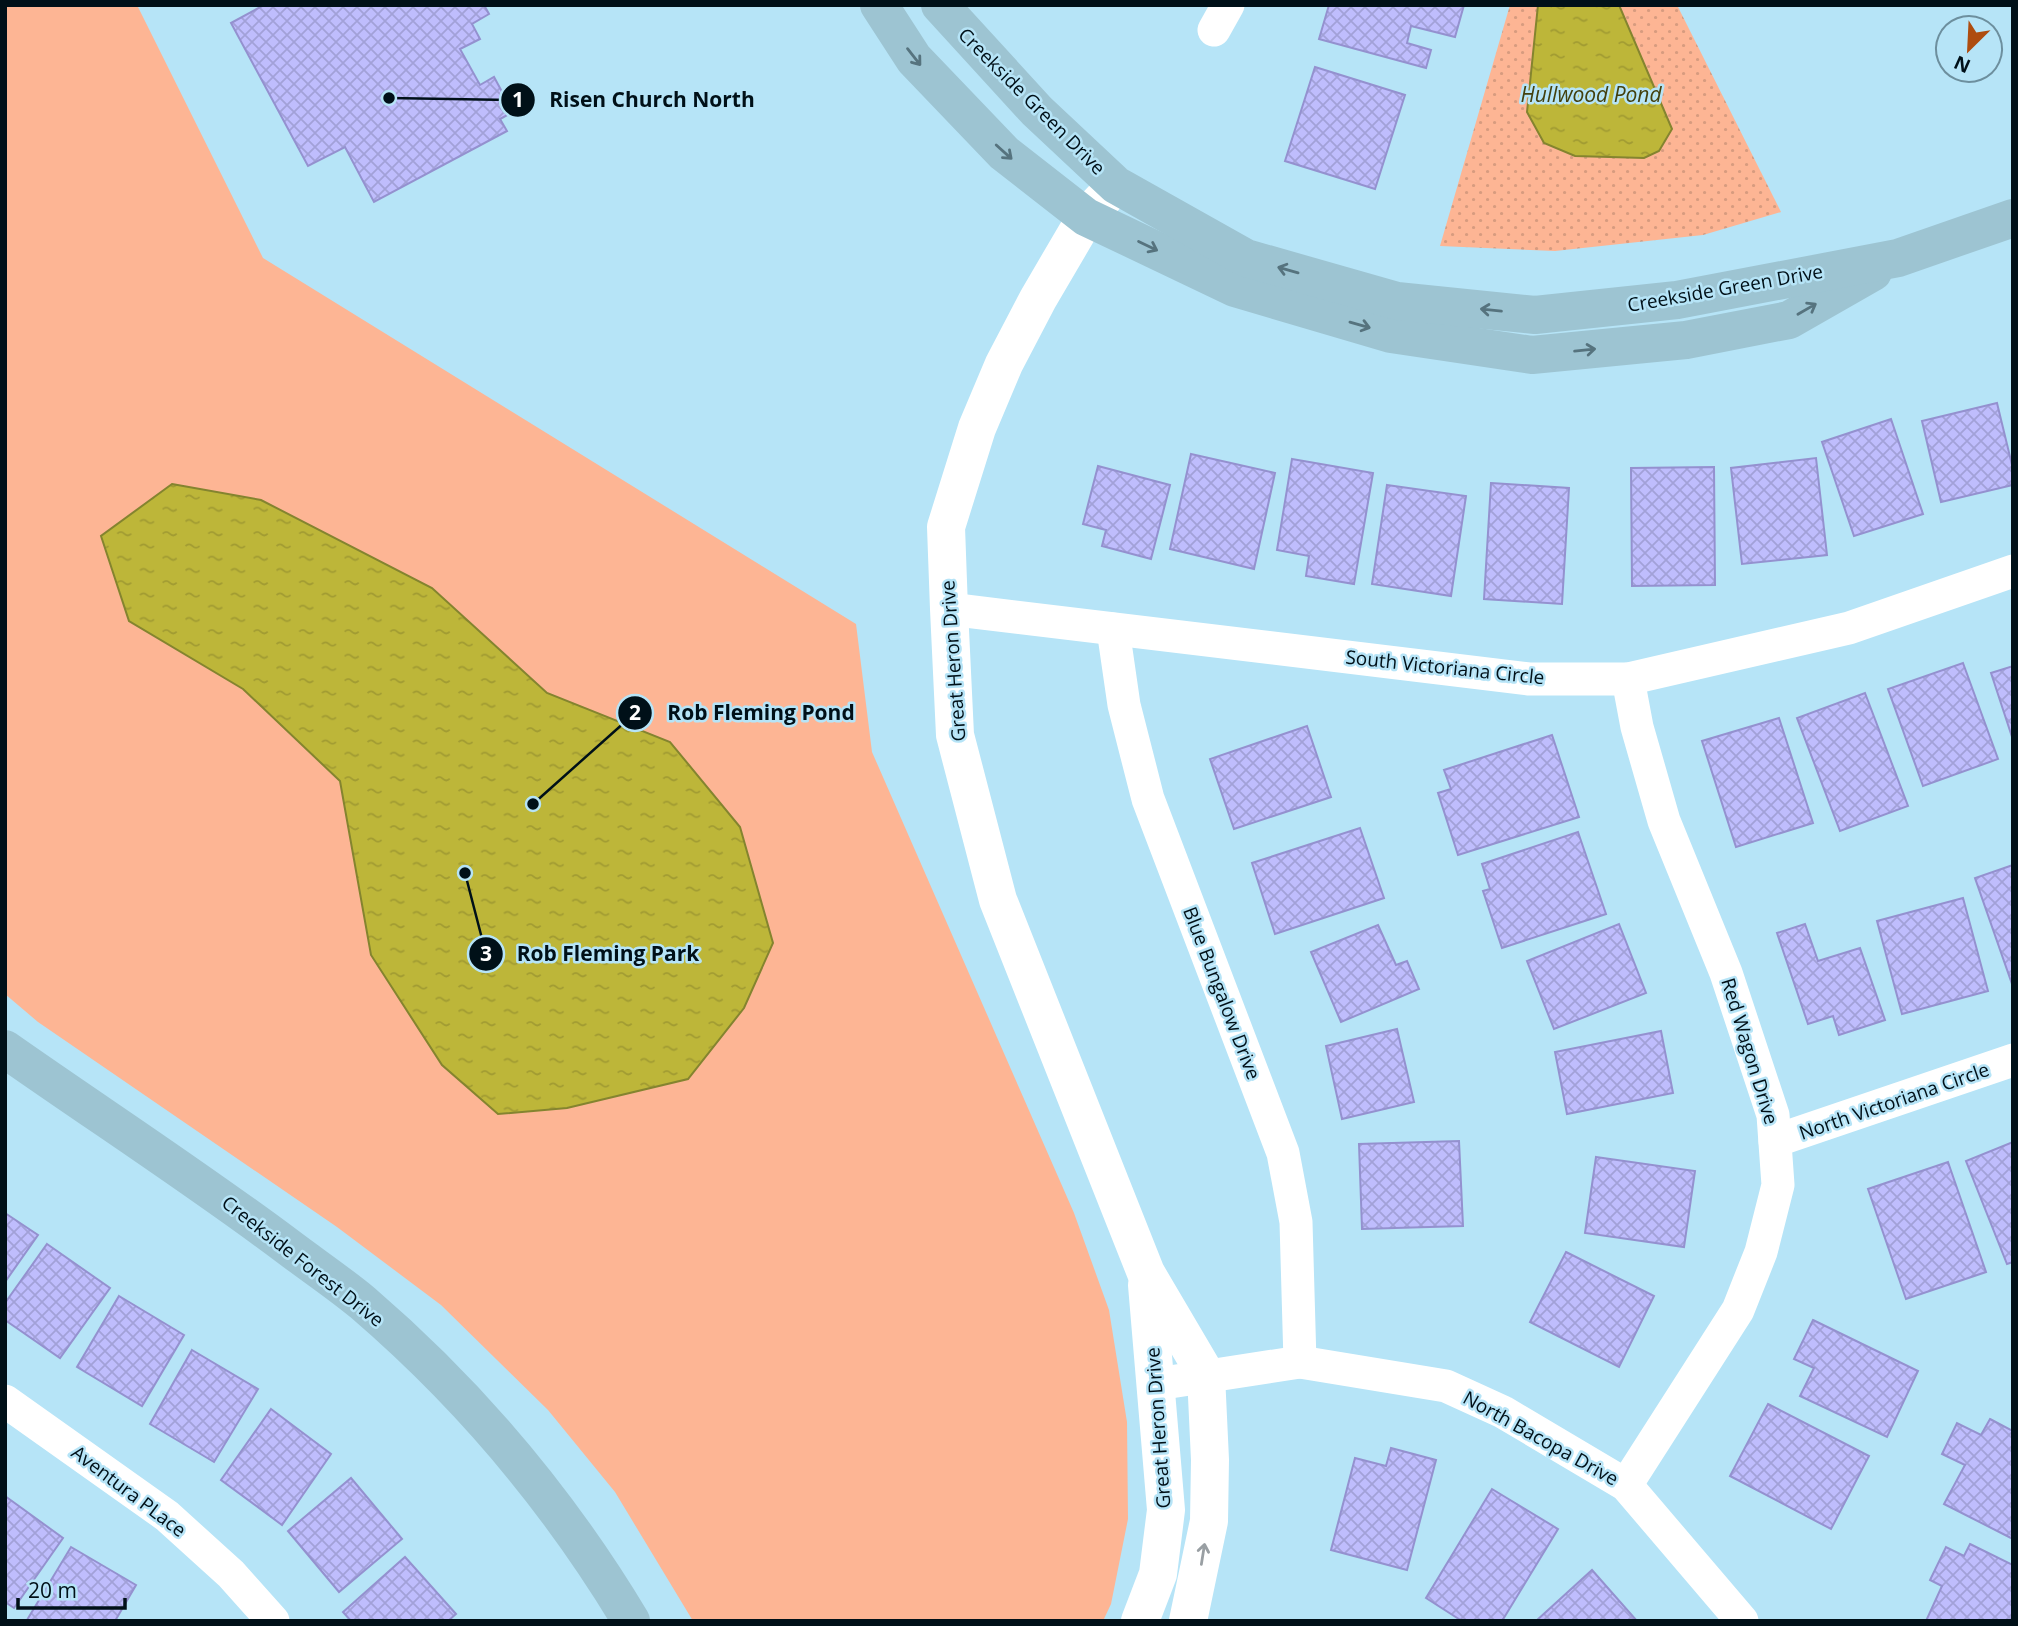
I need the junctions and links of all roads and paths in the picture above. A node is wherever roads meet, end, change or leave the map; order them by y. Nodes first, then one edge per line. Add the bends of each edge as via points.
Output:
1 (879, 5) edge
2 (940, 5) edge
3 (1116, 185) junction
4 (1086, 217) junction
5 (2013, 218) edge
6 (1898, 258) junction
7 (2013, 571) edge
8 (949, 609) junction
9 (1113, 629) junction
10 (1628, 679) junction
11 (5, 1049) edge
12 (2013, 1060) edge
13 (1775, 1141) junction
14 (1146, 1273) junction
15 (1300, 1362) junction
16 (1206, 1375) junction
17 (1157, 1384) junction
18 (5, 1401) edge
19 (1626, 1485) junction
20 (1158, 1574) junction
21 (273, 1621) edge
22 (631, 1621) edge
23 (1140, 1621) edge
24 (1159, 1621) edge
25 (1188, 1621) edge
26 (1742, 1621) edge

1 -> 4 main road, Creekside Green Drive via 914,59 1004,153
2 - 3 main road, Creekside Green Drive via 1037,111
3 - 4 street, Great Heron Drive
6 -> 3 main road, Creekside Green Drive via 1677,300 1535,315 1397,301 1246,257
4 -> 6 main road, Creekside Green Drive via 1235,288 1391,334 1532,355 1686,340 1789,320
4 - 8 street, Great Heron Drive via 1038,299 977,428 946,527
5 - 6 main road, Creekside Green Drive
7 - 10 street, South Victoriana Circle via 1849,628
8 - 9 street, South Victoriana Circle
8 - 14 street, Great Heron Drive via 956,735 998,900
9 - 10 street, South Victoriana Circle via 1529,679
9 - 15 street, Blue Bungalow Drive via 1124,705 1148,799 1283,1153 1296,1222
10 - 13 street, Red Wagon Drive via 1664,821 1726,973 1773,1115
11 - 22 main road, Creekside Forest Drive via 215,1192 362,1302 454,1387 527,1468 600,1568
12 - 13 street, North Victoriana Circle
13 - 19 street, Red Wagon Drive via 1778,1185 1761,1252 1738,1310
14 - 16 street, Great Heron Drive
14 - 17 street, Great Heron Drive
15 - 16 street, North Bacopa Drive
15 - 19 street, North Bacopa Drive via 1446,1386 1503,1412
16 - 17 street, North Bacopa Drive
25 -> 16 street, Great Heron Drive via 1209,1521
17 - 20 street, Great Heron Drive via 1166,1510
18 - 21 street, Aventura PLace via 167,1516 231,1574
19 - 26 street, North Bacopa Drive
20 - 23 street, Great Heron Drive
20 - 24 street

